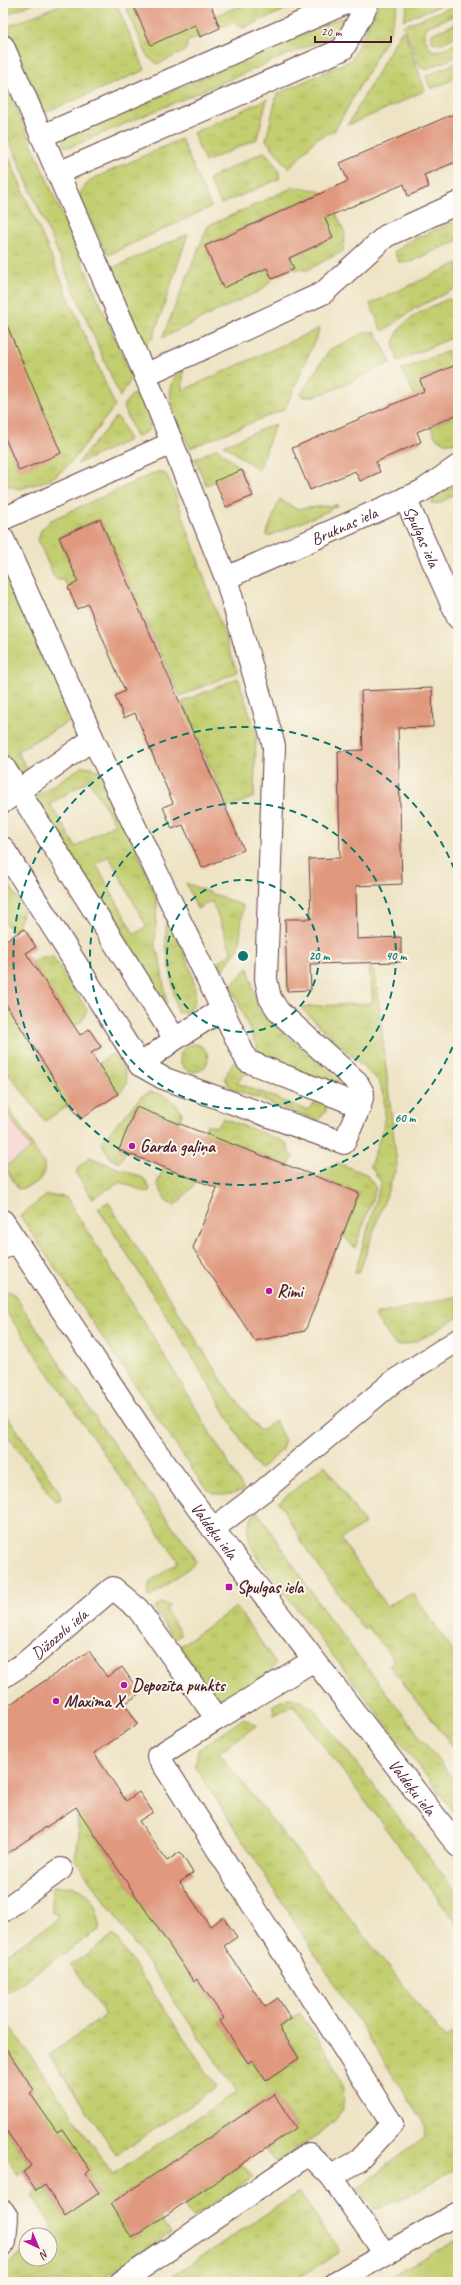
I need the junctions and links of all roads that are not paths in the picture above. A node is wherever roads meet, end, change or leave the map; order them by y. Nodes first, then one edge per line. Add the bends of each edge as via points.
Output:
1 (346, 3) edge
2 (368, 3) edge
3 (3, 46) edge
4 (42, 136) junction
5 (58, 173) junction
6 (458, 203) edge
7 (145, 375) junction
8 (172, 443) junction
9 (458, 466) edge
10 (406, 498) junction
11 (3, 519) edge
12 (3, 539) edge
13 (226, 578) junction
14 (458, 618) edge
15 (93, 739) junction
16 (3, 766) edge
17 (11, 797) edge
18 (3, 848) edge
19 (223, 1009) junction
20 (176, 1039) junction
21 (140, 1065) junction
22 (360, 1106) junction
23 (3, 1221) edge
24 (10, 1245) edge
25 (458, 1340) edge
26 (213, 1529) junction
27 (314, 1660) junction
28 (3, 1677) edge
29 (217, 1719) junction
30 (458, 1846) edge
31 (61, 1869) dead end
32 (3, 1911) edge
33 (331, 2176) junction
34 (3, 2211) edge
35 (458, 2213) edge
36 (3, 2245) edge
37 (385, 2254) junction
38 (121, 2282) edge
39 (336, 2282) edge

1 - 4 street
2 - 5 street via 343,49
3 - 4 street
4 - 5 street
5 - 7 street
6 - 7 street via 386,236 323,293
7 - 8 street
8 - 11 street
8 - 13 street
9 - 10 street, Bruknas iela via 422,491
10 - 13 street, Bruknas iela
10 - 14 street, Spulgas iela
12 - 15 street
13 - 22 street via 274,746 266,972 270,998 280,1012 357,1082 363,1093
15 - 17 street
15 - 19 street
16 - 17 street
17 - 20 street
18 - 21 street
19 - 20 street
19 - 22 street via 247,1060
20 - 21 street
21 - 22 street via 163,1078 344,1143
23 - 24 street, Valdeķu iela
24 - 26 street, Valdeķu iela
25 - 26 street via 394,1382 263,1491
26 - 27 street, Valdeķu iela
27 - 29 street
27 - 30 street, Valdeķu iela
28 - 29 street, Dižozolu iela via 26,1662 113,1588 138,1609
29 - 33 street via 158,1756 392,2124 357,2162
31 - 32 street
33 - 37 street
33 - 38 street via 309,2154
34 - 36 street via 7,2217 6,2242
35 - 37 street
37 - 39 street

